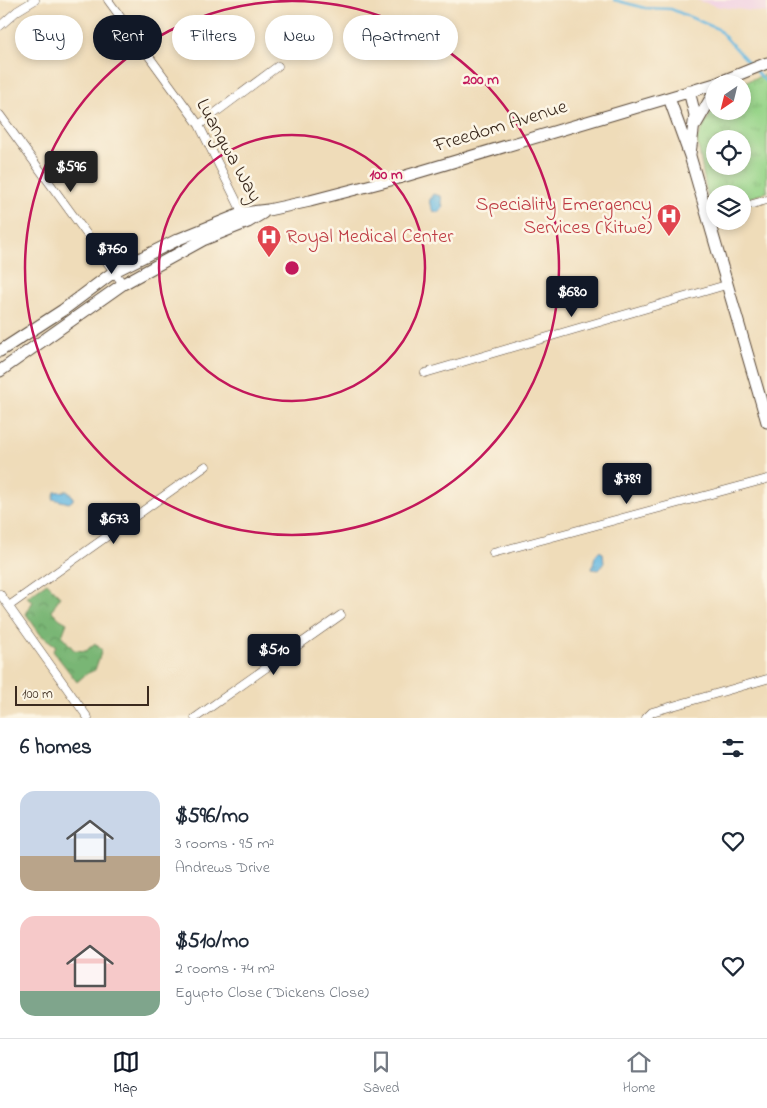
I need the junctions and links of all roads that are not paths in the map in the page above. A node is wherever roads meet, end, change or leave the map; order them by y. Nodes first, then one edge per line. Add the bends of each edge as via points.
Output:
1 (35, 0) edge
2 (108, 0) edge
3 (0, 26) edge
4 (767, 63) edge
5 (278, 66) dead end
6 (736, 75) edge
7 (706, 87) edge
8 (689, 91) junction
9 (669, 98) junction
10 (706, 106) edge
11 (0, 114) edge
12 (199, 125) junction
13 (695, 127) junction
14 (690, 156) junction
15 (767, 200) edge
16 (706, 202) edge
17 (751, 204) edge
18 (245, 217) junction
19 (714, 230) edge
20 (115, 271) junction
21 (123, 284) junction
22 (726, 285) junction
23 (0, 351) edge
24 (0, 371) edge
25 (425, 373) dead end
26 (767, 422) edge
27 (206, 466) dead end
28 (767, 479) edge
29 (493, 553) dead end
30 (0, 594) edge
31 (9, 606) junction
32 (340, 615) dead end
33 (767, 680) edge
34 (88, 718) edge
35 (195, 718) edge
36 (646, 718) edge

1 - 3 street
2 - 12 street, Luangwa Way
4 - 6 main road, Freedom Avenue
5 - 12 street
7 - 8 main road, Freedom Avenue
8 - 9 main road, Freedom Avenue
8 - 13 main road
9 - 14 main road
9 - 18 main road, Freedom Avenue via 402,177
10 - 13 main road
11 - 20 street
12 - 18 street, Luangwa Way
13 - 14 main road
14 - 16 main road
15 - 17 street
18 - 20 main road, Freedom Avenue via 179,239
18 - 21 main road, Freedom Avenue
19 - 22 main road
20 - 21 street
20 - 23 main road, Freedom Avenue
21 - 24 main road, Freedom Avenue
22 - 25 street
22 - 26 main road
27 - 31 street
28 - 29 street
30 - 31 street
31 - 34 street
32 - 35 street
33 - 36 street via 652,712

